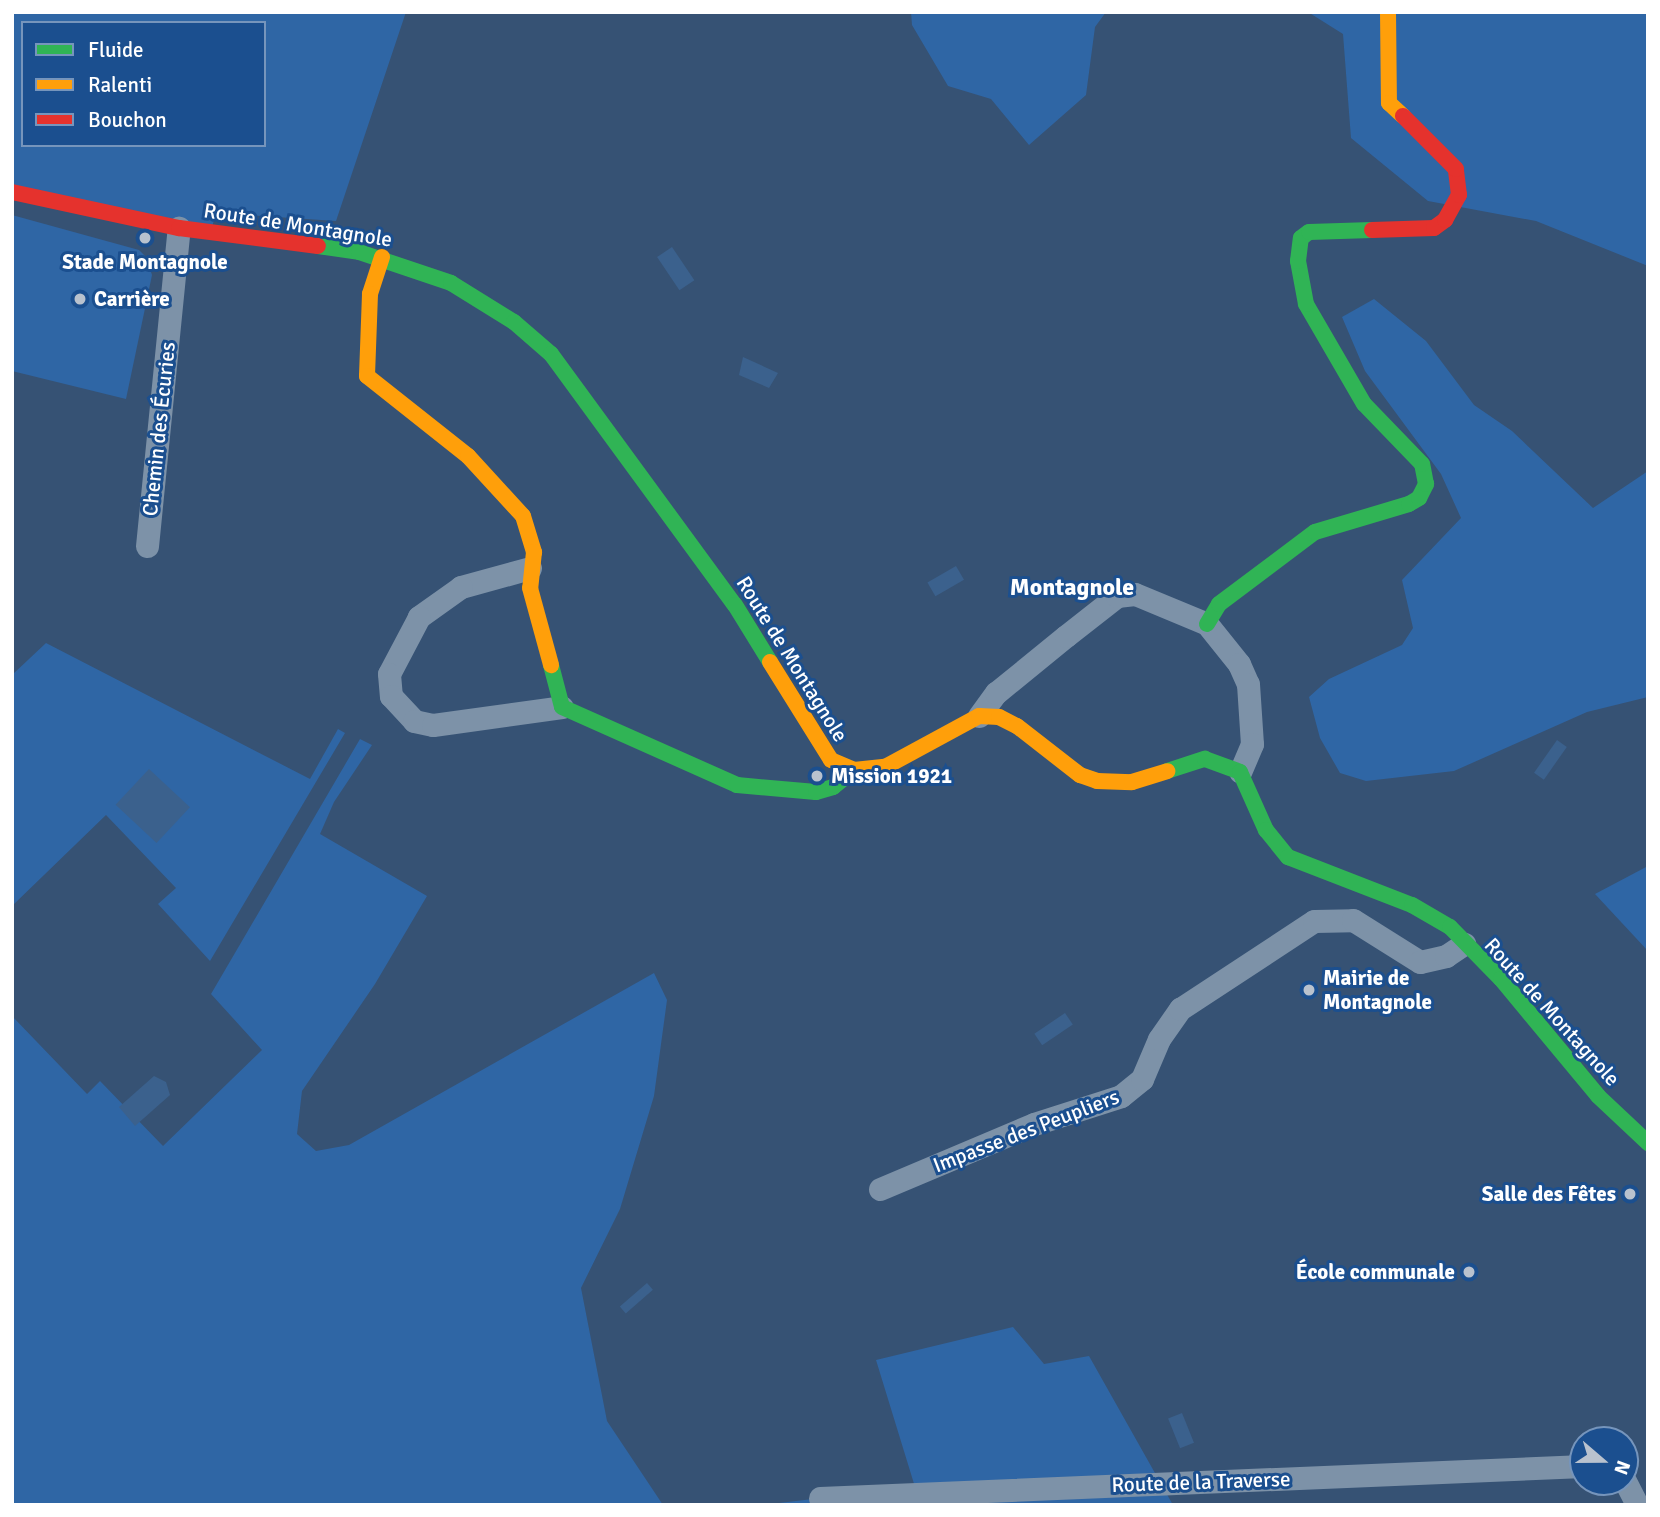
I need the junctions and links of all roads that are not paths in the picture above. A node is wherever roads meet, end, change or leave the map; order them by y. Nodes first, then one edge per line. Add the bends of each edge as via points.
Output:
1 (1388, 12) edge
2 (12, 192) edge
3 (178, 228) junction
4 (382, 257) junction
5 (147, 546) dead end
6 (530, 568) junction
7 (1207, 624) junction
8 (562, 707) junction
9 (979, 716) junction
10 (854, 770) junction
11 (1240, 772) junction
12 (1464, 944) junction
13 (1648, 1143) edge
14 (880, 1189) dead end
15 (1569, 1467) edge
16 (820, 1498) dead end

1 - 7 street via 1389,103 1456,169 1459,195 1445,220 1434,229 1309,232 1301,238 1298,261 1306,304 1322,338 1364,404 1422,464 1426,484 1419,498 1409,504 1315,532 1219,604
2 - 3 street, Route de Montagnole
3 - 4 street, Route de Montagnole
3 - 5 street, Chemin des Écuries
4 - 6 street via 370,294 367,376 468,456 523,516 534,552
4 - 10 street, Route de Montagnole via 451,283 514,322 551,354 618,438 735,605 825,752
6 - 8 street via 530,588
6 - 8 street via 461,587 419,617 389,674 391,696 414,721 433,725
7 - 9 street via 1146,598 1117,596 996,694
7 - 11 street via 1239,664 1248,684 1252,744
8 - 10 street via 737,785 816,792 839,783
9 - 10 street, Route de Montagnole via 905,759
9 - 11 street via 999,717 1017,726 1080,775 1097,782 1132,782 1205,759
11 - 12 street, Route de Montagnole via 1266,830 1288,857 1412,905 1450,928
12 - 13 street, Route de Montagnole via 1501,979 1598,1096
12 - 14 street, Impasse des Peupliers via 1446,956 1420,962 1353,920 1314,921 1181,1009 1158,1040 1142,1079 1121,1096 1034,1124
15 - 16 street, Route de la Traverse

